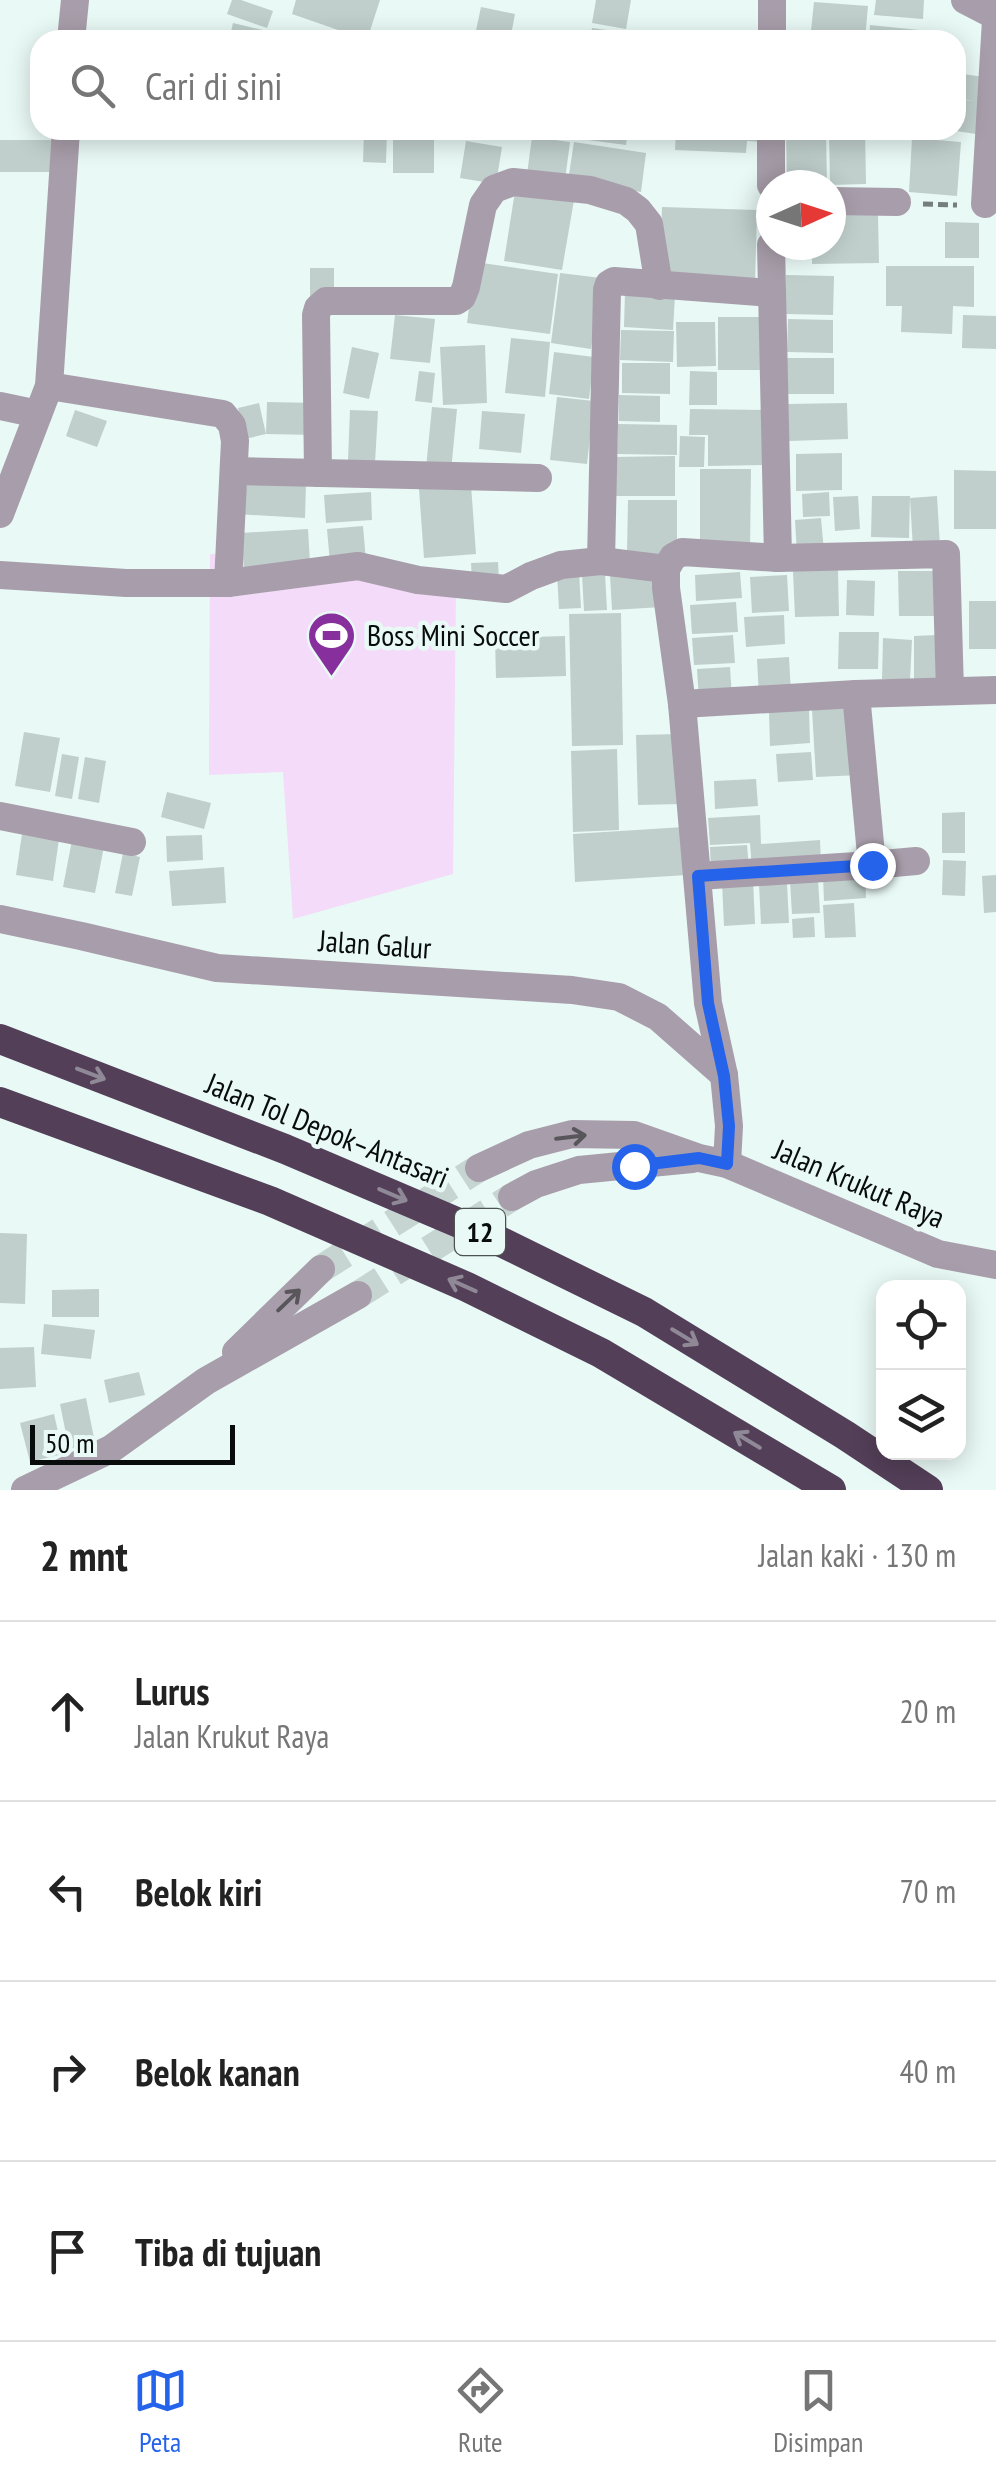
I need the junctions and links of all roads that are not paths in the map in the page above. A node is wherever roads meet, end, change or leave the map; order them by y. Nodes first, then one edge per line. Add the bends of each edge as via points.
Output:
1 (75, 0) edge
2 (772, 0) edge
3 (965, 0) edge
4 (996, 18) edge
5 (72, 30) edge
6 (772, 30) edge
7 (65, 140) edge
8 (771, 140) edge
9 (771, 170) edge
10 (846, 201) edge
11 (896, 202) road end
12 (985, 204) road end
13 (771, 260) edge
14 (659, 286) junction
15 (772, 293) junction
16 (50, 386) junction
17 (0, 406) edge
18 (38, 414) junction
19 (234, 471) junction
20 (318, 473) junction
21 (538, 478) dead end
22 (0, 514) edge
23 (778, 558) junction
24 (601, 560) junction
25 (666, 568) junction
26 (0, 575) edge
27 (228, 583) junction
28 (996, 690) edge
29 (950, 692) junction
30 (856, 694) junction
31 (682, 704) junction
32 (0, 816) edge
33 (132, 842) dead end
34 (916, 861) dead end
35 (872, 865) junction
36 (698, 876) junction
37 (0, 920) edge
38 (0, 1039) edge
39 (724, 1076) junction
40 (0, 1102) edge
41 (699, 1158) junction
42 (727, 1164) junction
43 (480, 1168) tunnel mouth
44 (512, 1197) tunnel mouth
45 (996, 1265) edge
46 (321, 1268) tunnel mouth
47 (358, 1295) tunnel mouth
48 (206, 1381) junction
49 (25, 1490) edge
50 (830, 1490) edge
51 (928, 1490) edge

1 - 5 street
2 - 6 street
3 - 4 street
4 - 12 street
7 - 16 street
8 - 9 street
10 - 11 street
13 - 15 street
14 - 15 street
14 - 20 street via 649,224 626,201 513,182 494,189 483,205 462,297 326,301 318,308
14 - 24 street via 614,281 606,290
15 - 23 street
16 - 18 street
16 - 19 street via 223,414 232,425
17 - 18 street
18 - 22 street
19 - 20 street
19 - 27 street
20 - 21 street
23 - 25 street via 682,552
23 - 29 street via 946,554
24 - 25 street
24 - 27 street via 553,567 506,589 358,566
25 - 31 street
26 - 27 street
28 - 29 street
29 - 30 street
30 - 31 street
30 - 35 street
31 - 36 street
32 - 33 street
34 - 35 street
35 - 36 street
36 - 39 street via 708,1003
37 - 39 street, Jalan Galur via 217,968 618,997 658,1017
38 -> 51 highway, Jalan Tol Depok–Antasari / 12 via 486,1235 644,1312
39 - 42 street
50 -> 40 highway, 12 via 601,1353 467,1287 270,1202
41 - 42 street, Jalan Krukut Raya
43 -> 41 street, Jalan Krukut Raya via 572,1134 634,1135
41 - 44 street, Jalan Krukut Raya via 579,1170
42 - 45 street, Jalan Krukut Raya via 938,1254
48 -> 46 street
47 - 48 street
48 - 49 street via 111,1449

